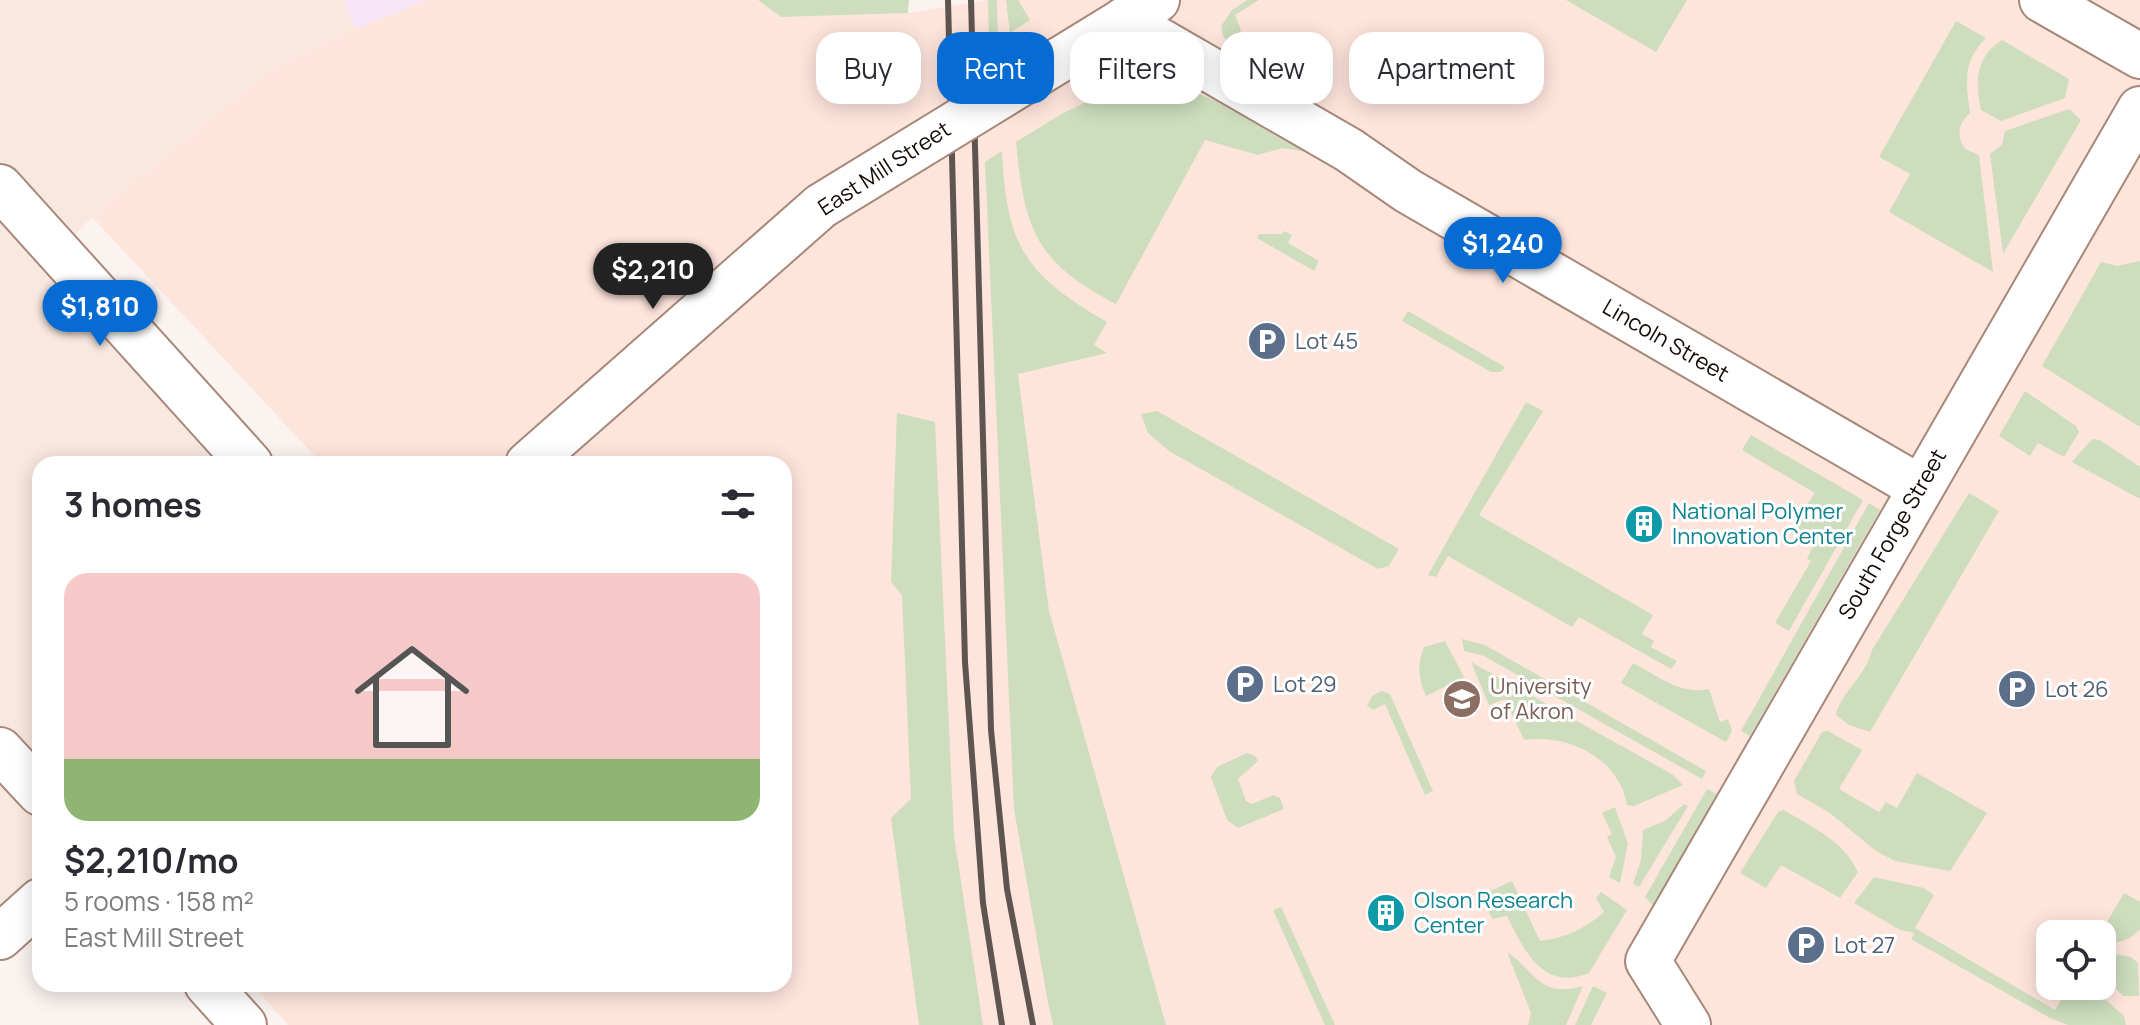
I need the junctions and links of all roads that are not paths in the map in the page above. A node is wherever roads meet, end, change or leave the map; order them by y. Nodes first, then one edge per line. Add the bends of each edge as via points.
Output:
1 (2042, 0) edge
2 (1141, 10) edge
3 (2140, 56) edge
4 (2140, 109) edge
5 (0, 187) edge
6 (243, 456) edge
7 (537, 456) edge
8 (1919, 487) junction
9 (0, 750) edge
10 (32, 784) edge
11 (32, 908) edge
12 (0, 937) edge
13 (214, 992) edge
14 (244, 1025) edge
15 (1688, 1025) edge

1 - 3 street
2 - 7 street, East Mill Street, bridge via 821,206
2 - 8 street, Lincoln Street via 1408,191
4 - 8 street, South Forge Street
5 - 6 street
8 - 15 street, South Forge Street via 1648,961
9 - 10 street
11 - 12 street
13 - 14 street

